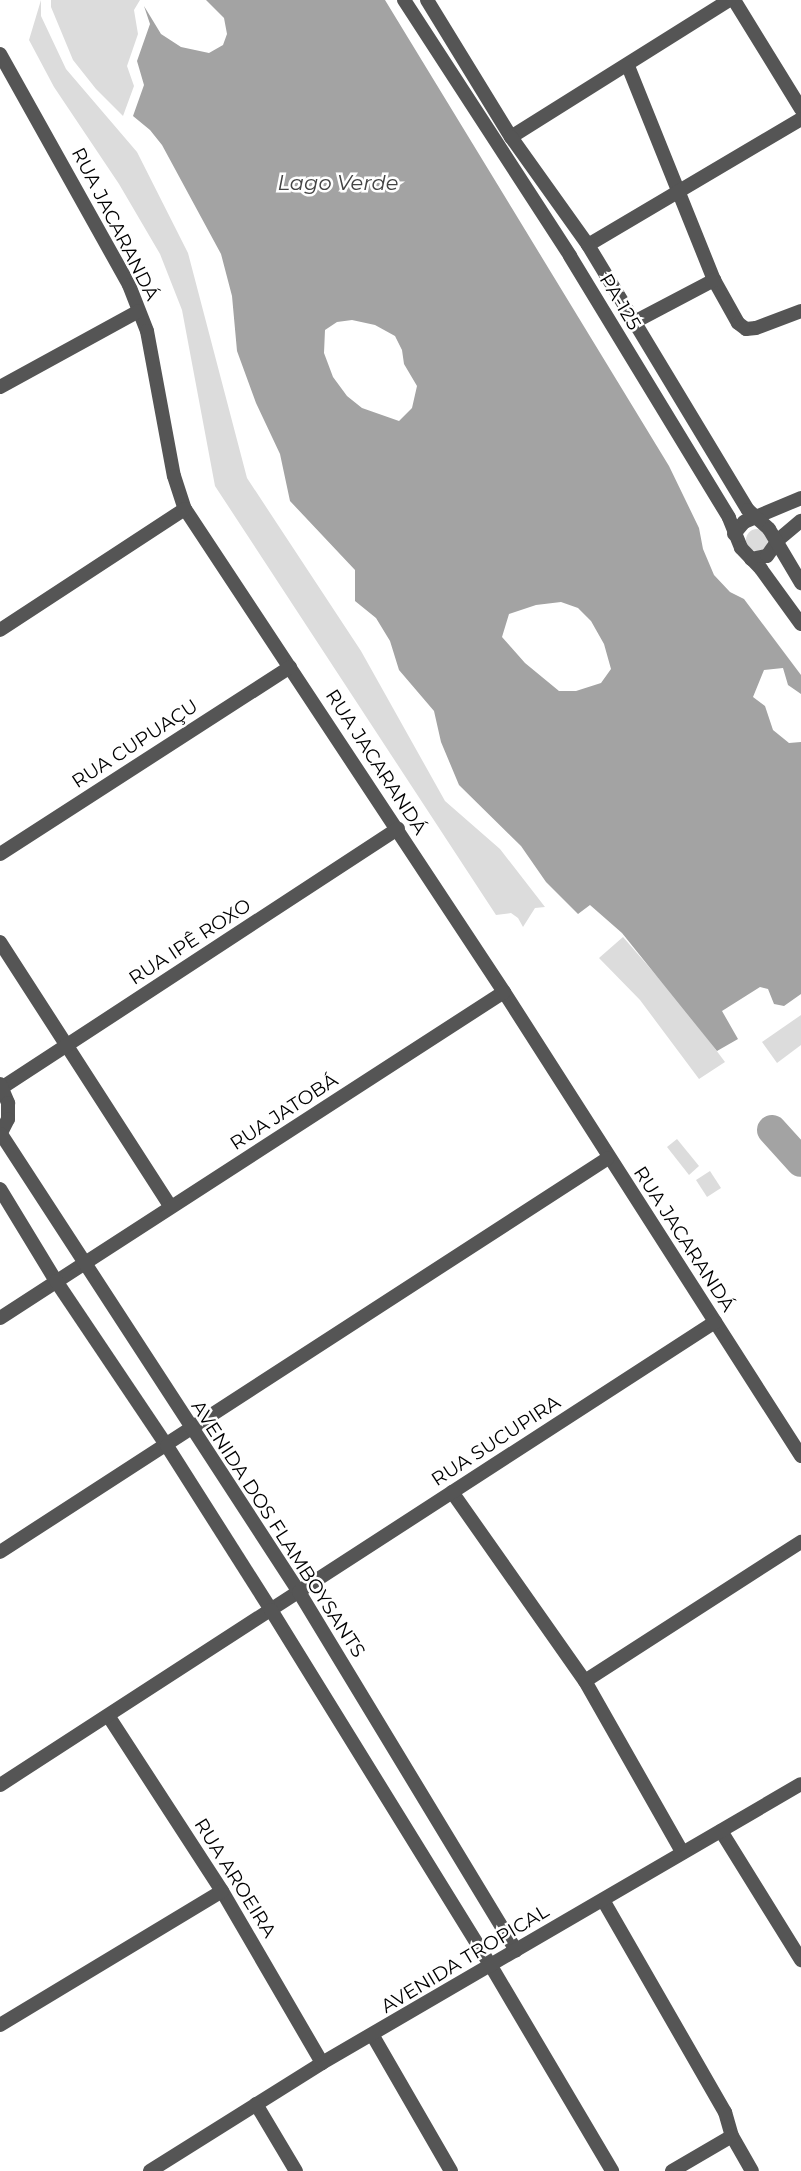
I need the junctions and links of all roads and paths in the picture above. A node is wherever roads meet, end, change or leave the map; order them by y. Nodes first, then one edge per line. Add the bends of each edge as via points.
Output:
1 (404, 0) edge
2 (427, 0) edge
3 (732, 0) edge
4 (0, 54) edge
5 (628, 65) junction
6 (15, 78) junction
7 (0, 80) edge
8 (801, 109) edge
9 (801, 119) edge
10 (511, 136) junction
11 (678, 191) junction
12 (588, 245) junction
13 (714, 280) junction
14 (139, 310) junction
15 (801, 311) edge
16 (640, 319) dead end
17 (0, 387) edge
18 (801, 498) edge
19 (186, 509) junction
20 (760, 517) junction
21 (801, 522) edge
22 (734, 534) junction
23 (778, 540) junction
24 (751, 559) junction
25 (801, 583) edge
26 (801, 624) edge
27 (0, 630) edge
28 (290, 667) junction
29 (398, 830) junction
30 (0, 854) edge
31 (0, 942) edge
32 (504, 992) junction
33 (67, 1045) junction
34 (1, 1085) edge
35 (1, 1135) edge
36 (608, 1158) junction
37 (0, 1189) edge
38 (171, 1207) junction
39 (85, 1263) junction
40 (56, 1281) junction
41 (0, 1318) edge
42 (715, 1322) junction
43 (190, 1427) junction
44 (167, 1446) junction
45 (801, 1456) edge
46 (452, 1492) junction
47 (801, 1542) edge
48 (0, 1552) edge
49 (299, 1592) junction
50 (271, 1610) junction
51 (585, 1681) junction
52 (109, 1717) junction
53 (801, 1784) edge
54 (0, 1785) edge
55 (721, 1831) junction
56 (682, 1852) junction
57 (222, 1891) junction
58 (603, 1900) junction
59 (516, 1950) junction
60 (801, 1961) edge
61 (491, 1966) junction
62 (0, 2025) edge
63 (373, 2036) junction
64 (323, 2063) junction
65 (256, 2104) junction
66 (732, 2136) junction
67 (150, 2171) edge
68 (296, 2171) edge
69 (451, 2171) edge
70 (612, 2171) edge
71 (672, 2171) edge
72 (752, 2171) edge

1 - 22 street, PA-125 / PA-125 via 570,256 729,518
2 - 10 street, PA-125 / PA-125
3 - 5 street
3 - 8 street
4 - 6 street, RUA JACARANDÁ
5 - 10 street
5 - 11 street
6 - 7 street
6 - 14 street, RUA JACARANDÁ
9 - 11 street
10 - 12 street, PA-125 / PA-125
11 - 12 street
11 - 13 street
12 - 20 street, PA-125 / PA-125 via 748,510
13 - 15 street via 746,329
13 - 16 street
14 - 17 street
14 - 19 street, RUA JACARANDÁ via 174,476
18 - 20 street
19 - 27 street
19 - 28 street, RUA JACARANDÁ
20 - 22 street via 744,522
20 - 23 street, PA-125 / PA-125
21 - 23 street
22 - 24 street, PA-125 / PA-125
23 - 24 street via 767,556
23 - 25 street, PA-125 / PA-125
24 - 26 street, PA-125 / PA-125
28 - 29 street, RUA JACARANDÁ
28 - 30 street, RUA CUPUAÇU
29 - 32 street, RUA JACARANDÁ
29 - 33 street, RUA IPÊ ROXO
31 - 33 street
32 - 36 street, RUA JACARANDÁ
32 - 38 street, RUA JATOBÁ
33 - 34 street, RUA IPÊ ROXO
33 - 38 street
34 - 35 street via 8,1119
35 - 39 street, AVENIDA DOS FLAMBOYSANTS
36 - 42 street, RUA JACARANDÁ
36 - 43 street
37 - 40 street
38 - 39 street, RUA JATOBÁ
39 - 40 street, RUA JATOBÁ
39 - 43 street, AVENIDA DOS FLAMBOYSANTS
40 - 41 street
40 - 44 street
42 - 45 street, RUA JACARANDÁ
42 - 46 street, RUA SUCUPIRA
43 - 44 street
43 - 49 street, AVENIDA DOS FLAMBOYSANTS
44 - 48 street
44 - 50 street
46 - 49 street, RUA SUCUPIRA
46 - 51 street
47 - 51 street
49 - 50 street, RUA SUCUPIRA
49 - 59 street, AVENIDA DOS FLAMBOYSANTS
50 - 52 street, RUA SUCUPIRA
50 - 61 street
51 - 56 street
52 - 54 street, RUA SUCUPIRA
52 - 57 street, RUA AROEIRA
53 - 55 street, AVENIDA TROPICAL
55 - 56 street, AVENIDA TROPICAL
55 - 60 street
56 - 58 street, AVENIDA TROPICAL
57 - 62 street
57 - 64 street, RUA AROEIRA
58 - 59 street, AVENIDA TROPICAL
58 - 66 street via 726,2112
59 - 61 street, AVENIDA TROPICAL
61 - 63 street, AVENIDA TROPICAL
61 - 70 street
63 - 64 street, AVENIDA TROPICAL
63 - 69 street
64 - 65 street, AVENIDA TROPICAL
65 - 67 street, AVENIDA TROPICAL
65 - 68 street
66 - 71 street
66 - 72 street

